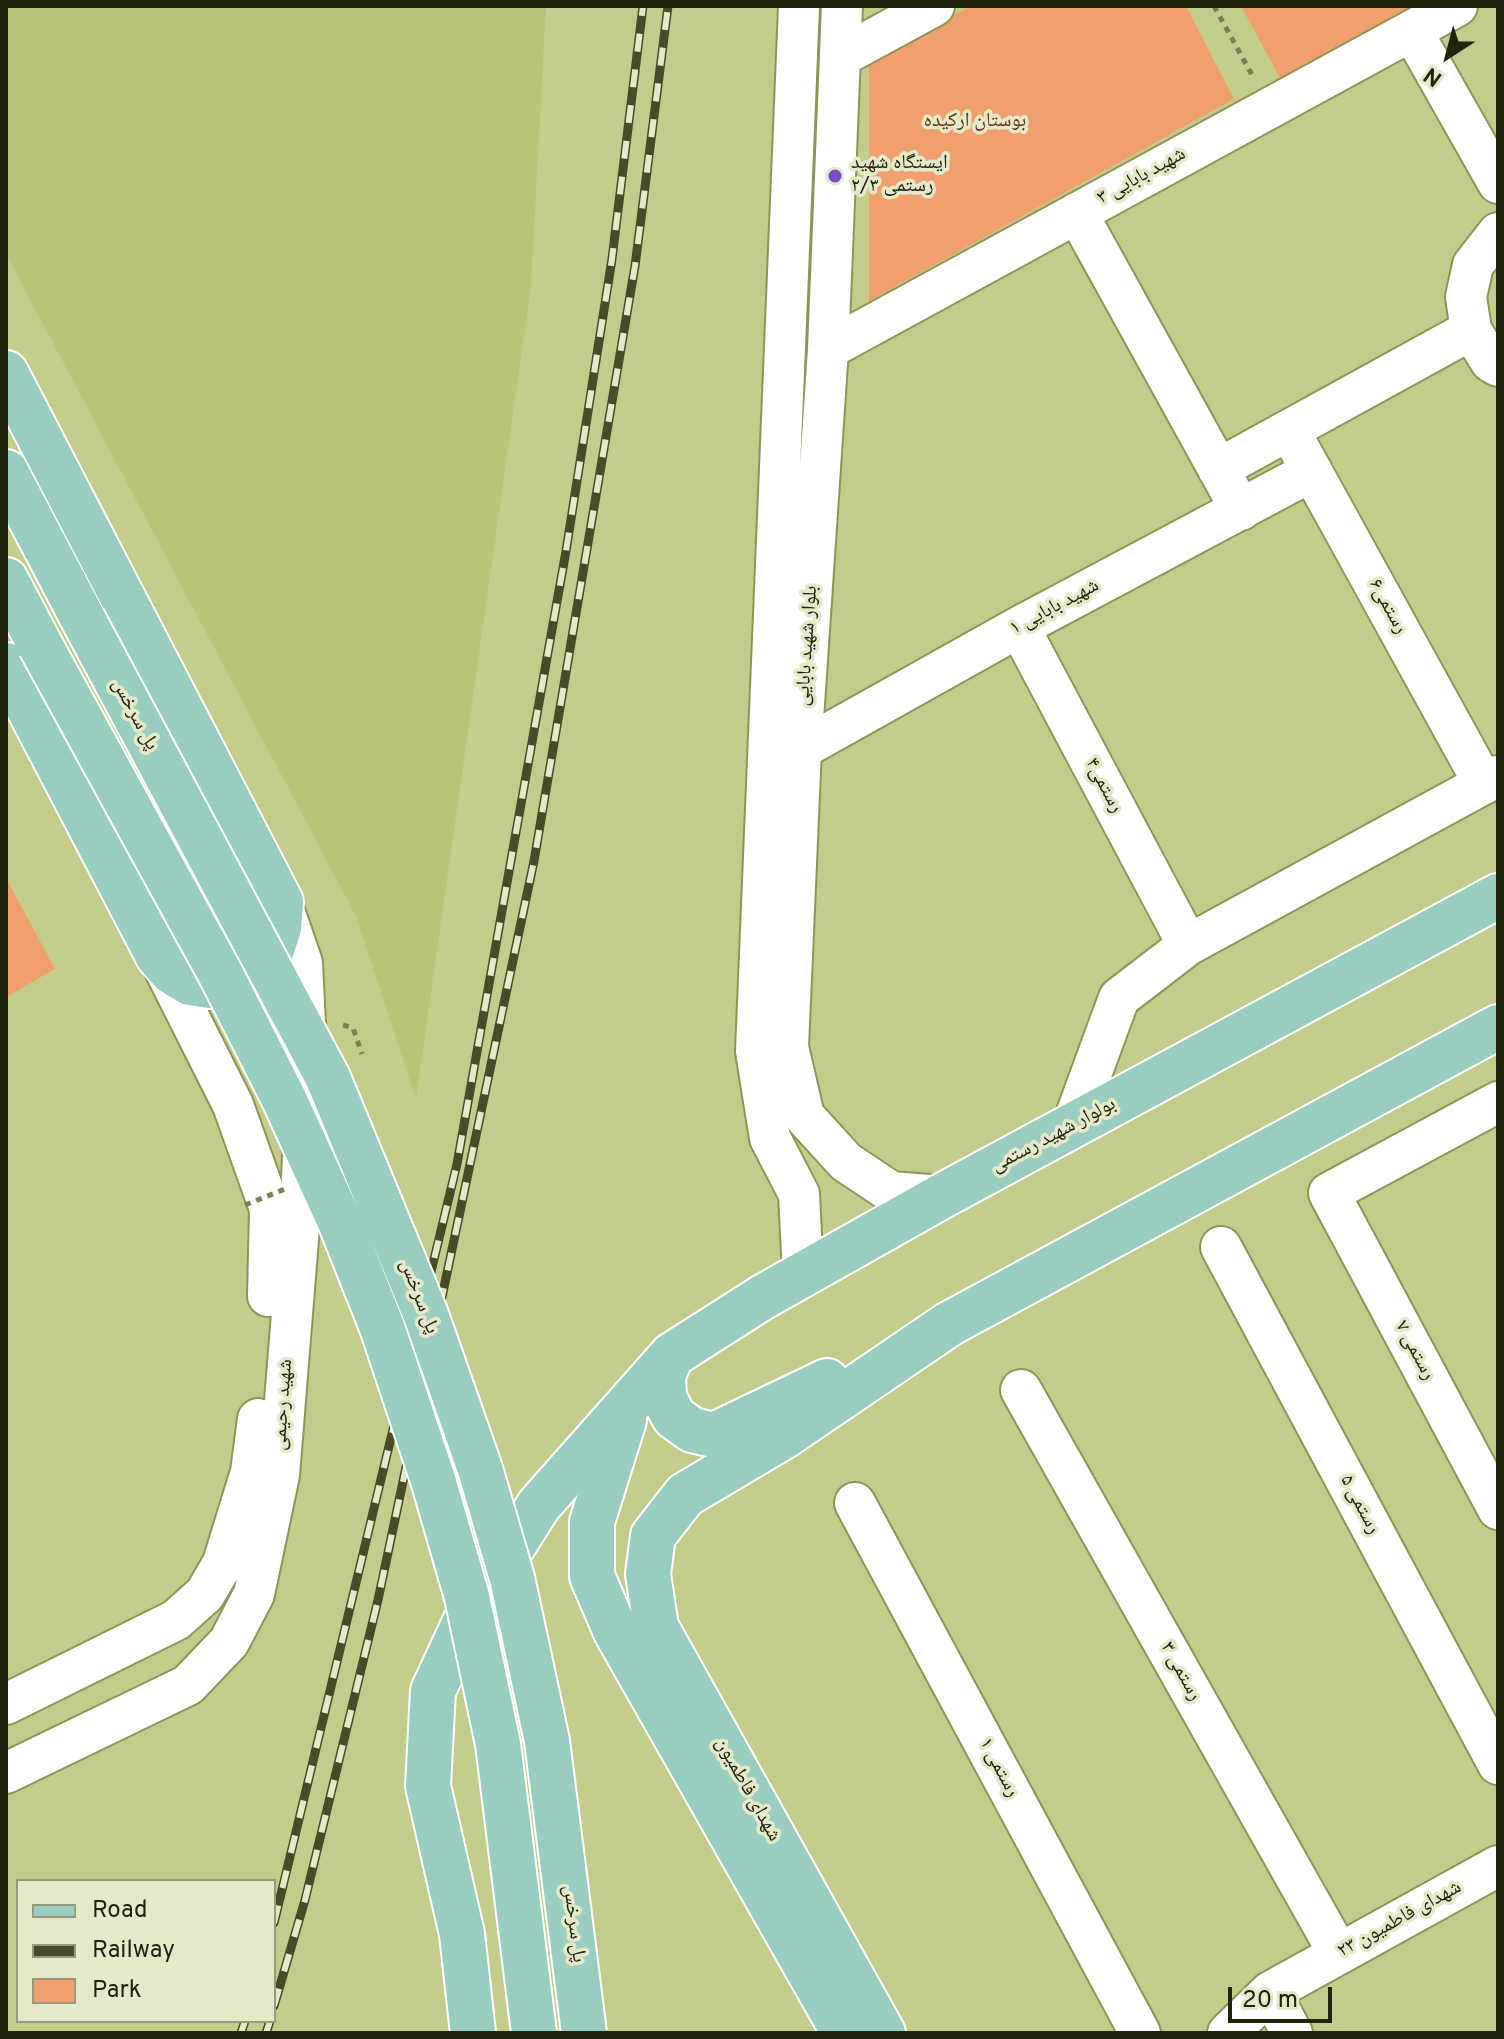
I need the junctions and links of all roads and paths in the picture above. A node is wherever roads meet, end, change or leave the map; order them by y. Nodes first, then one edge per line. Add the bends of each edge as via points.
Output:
1 (799, 6) edge
2 (842, 6) edge
3 (934, 6) edge
4 (1214, 6) edge
5 (1457, 6) edge
6 (1412, 31) junction
7 (840, 57) junction
8 (1270, 108) junction
9 (1498, 183) edge
10 (1077, 213) junction
11 (1498, 233) edge
12 (1471, 330) junction
13 (828, 349) junction
14 (1498, 366) edge
15 (6, 373) edge
16 (1289, 430) junction
17 (1218, 469) junction
18 (1312, 471) junction
19 (6, 472) edge
20 (1241, 510) junction
21 (6, 580) edge
22 (1019, 627) junction
23 (23, 655) edge
24 (801, 749) junction
25 (1491, 780) edge
26 (1498, 896) edge
27 (281, 902) junction
28 (1188, 945) junction
29 (158, 956) junction
30 (1498, 1027) edge
31 (1498, 1102) edge
32 (1072, 1126) junction
33 (942, 1196) junction
34 (1221, 1247) dead end
35 (803, 1274) junction
36 (949, 1324) junction
37 (672, 1355) junction
38 (1021, 1390) dead end
39 (630, 1403) junction
40 (855, 1503) dead end
41 (1498, 1509) edge
42 (6, 1704) edge
43 (1498, 1764) edge
44 (6, 1773) edge
45 (1498, 1866) edge
46 (1339, 1954) junction
47 (1270, 1992) junction
48 (473, 2033) edge
49 (534, 2033) edge
50 (584, 2033) edge
51 (844, 2033) edge
52 (883, 2033) edge
53 (1140, 2033) edge
54 (1228, 2033) edge
55 (1292, 2033) edge

1 - 35 street, بلوار شهید بابایی via 756,1051 770,1138 799,1194
2 - 7 street, بلوار شهید بابایی
3 - 7 street
4 - 8 path
5 - 6 street, شهید بابایی ۳
6 - 8 street, شهید بابایی ۳
6 - 9 street
7 - 13 street, بلوار شهید بابایی
8 - 10 street, شهید بابایی ۳
10 - 13 street, شهید بابایی ۳
10 - 17 street
11 - 12 street via 1473,265 1466,297
12 - 14 street
12 - 16 street
13 - 24 street, بلوار شهید بابایی
15 - 27 main road
16 - 17 street
16 - 18 street, رستمی۶
17 - 20 street
18 - 20 street, شهید بابایی ۱
18 - 25 street, رستمی۶
19 - 50 main road, پل سرخس, bridge via 328,1078 431,1329 512,1578 547,1741
20 - 22 street, شهید بابایی ۱
21 - 23 main road
22 - 24 street, شهید بابایی ۱
22 - 28 street, رستمی۴
23 - 29 main road
23 - 49 main road, bridge via 221,975 284,1099 382,1327 470,1612 500,1760
24 - 33 street, بلوار شهید بابایی via 788,1047 804,1116 846,1162 891,1192
25 - 28 street
26 - 32 main road, بولوار شهید رستمی
27 - 29 main road via 271,952 234,983 190,983
27 - 44 street, شهید رحیمی via 302,963 307,1063 279,1475 254,1594 229,1642 188,1685
28 - 32 street via 1119,998
29 - 42 street, شهید رحیمی via 233,1105 270,1209 268,1340 251,1472 223,1563 205,1594 176,1620
30 - 36 main road
31 - 41 street, رستمی ۷ via 1329,1193
32 - 33 main road, بولوار شهید رستمی
33 - 35 main road, بولوار شهید رستمی
34 - 43 street, رستمی ۵
35 - 37 main road, بولوار شهید رستمی
36 - 37 main road via 714,1435 692,1430 674,1417 664,1398 663,1375
36 - 52 main road, شهدای فاطمیون via 786,1435 685,1495 653,1536 648,1574 656,1627
37 - 39 main road, بولوار شهید رستمی
38 - 46 street, رستمی ۳
39 - 48 main road, بولوار شهید رستمی via 539,1505 465,1622 433,1691 428,1786 462,1934
39 - 51 main road via 592,1522 592,1576 616,1632
40 - 53 street, رستمی ۱
45 - 46 street, شهدای فاطمیون ۲۳
46 - 47 street, شهدای فاطمیون ۲۳
47 - 54 street, شهدای فاطمیون ۲۳
47 - 55 street

